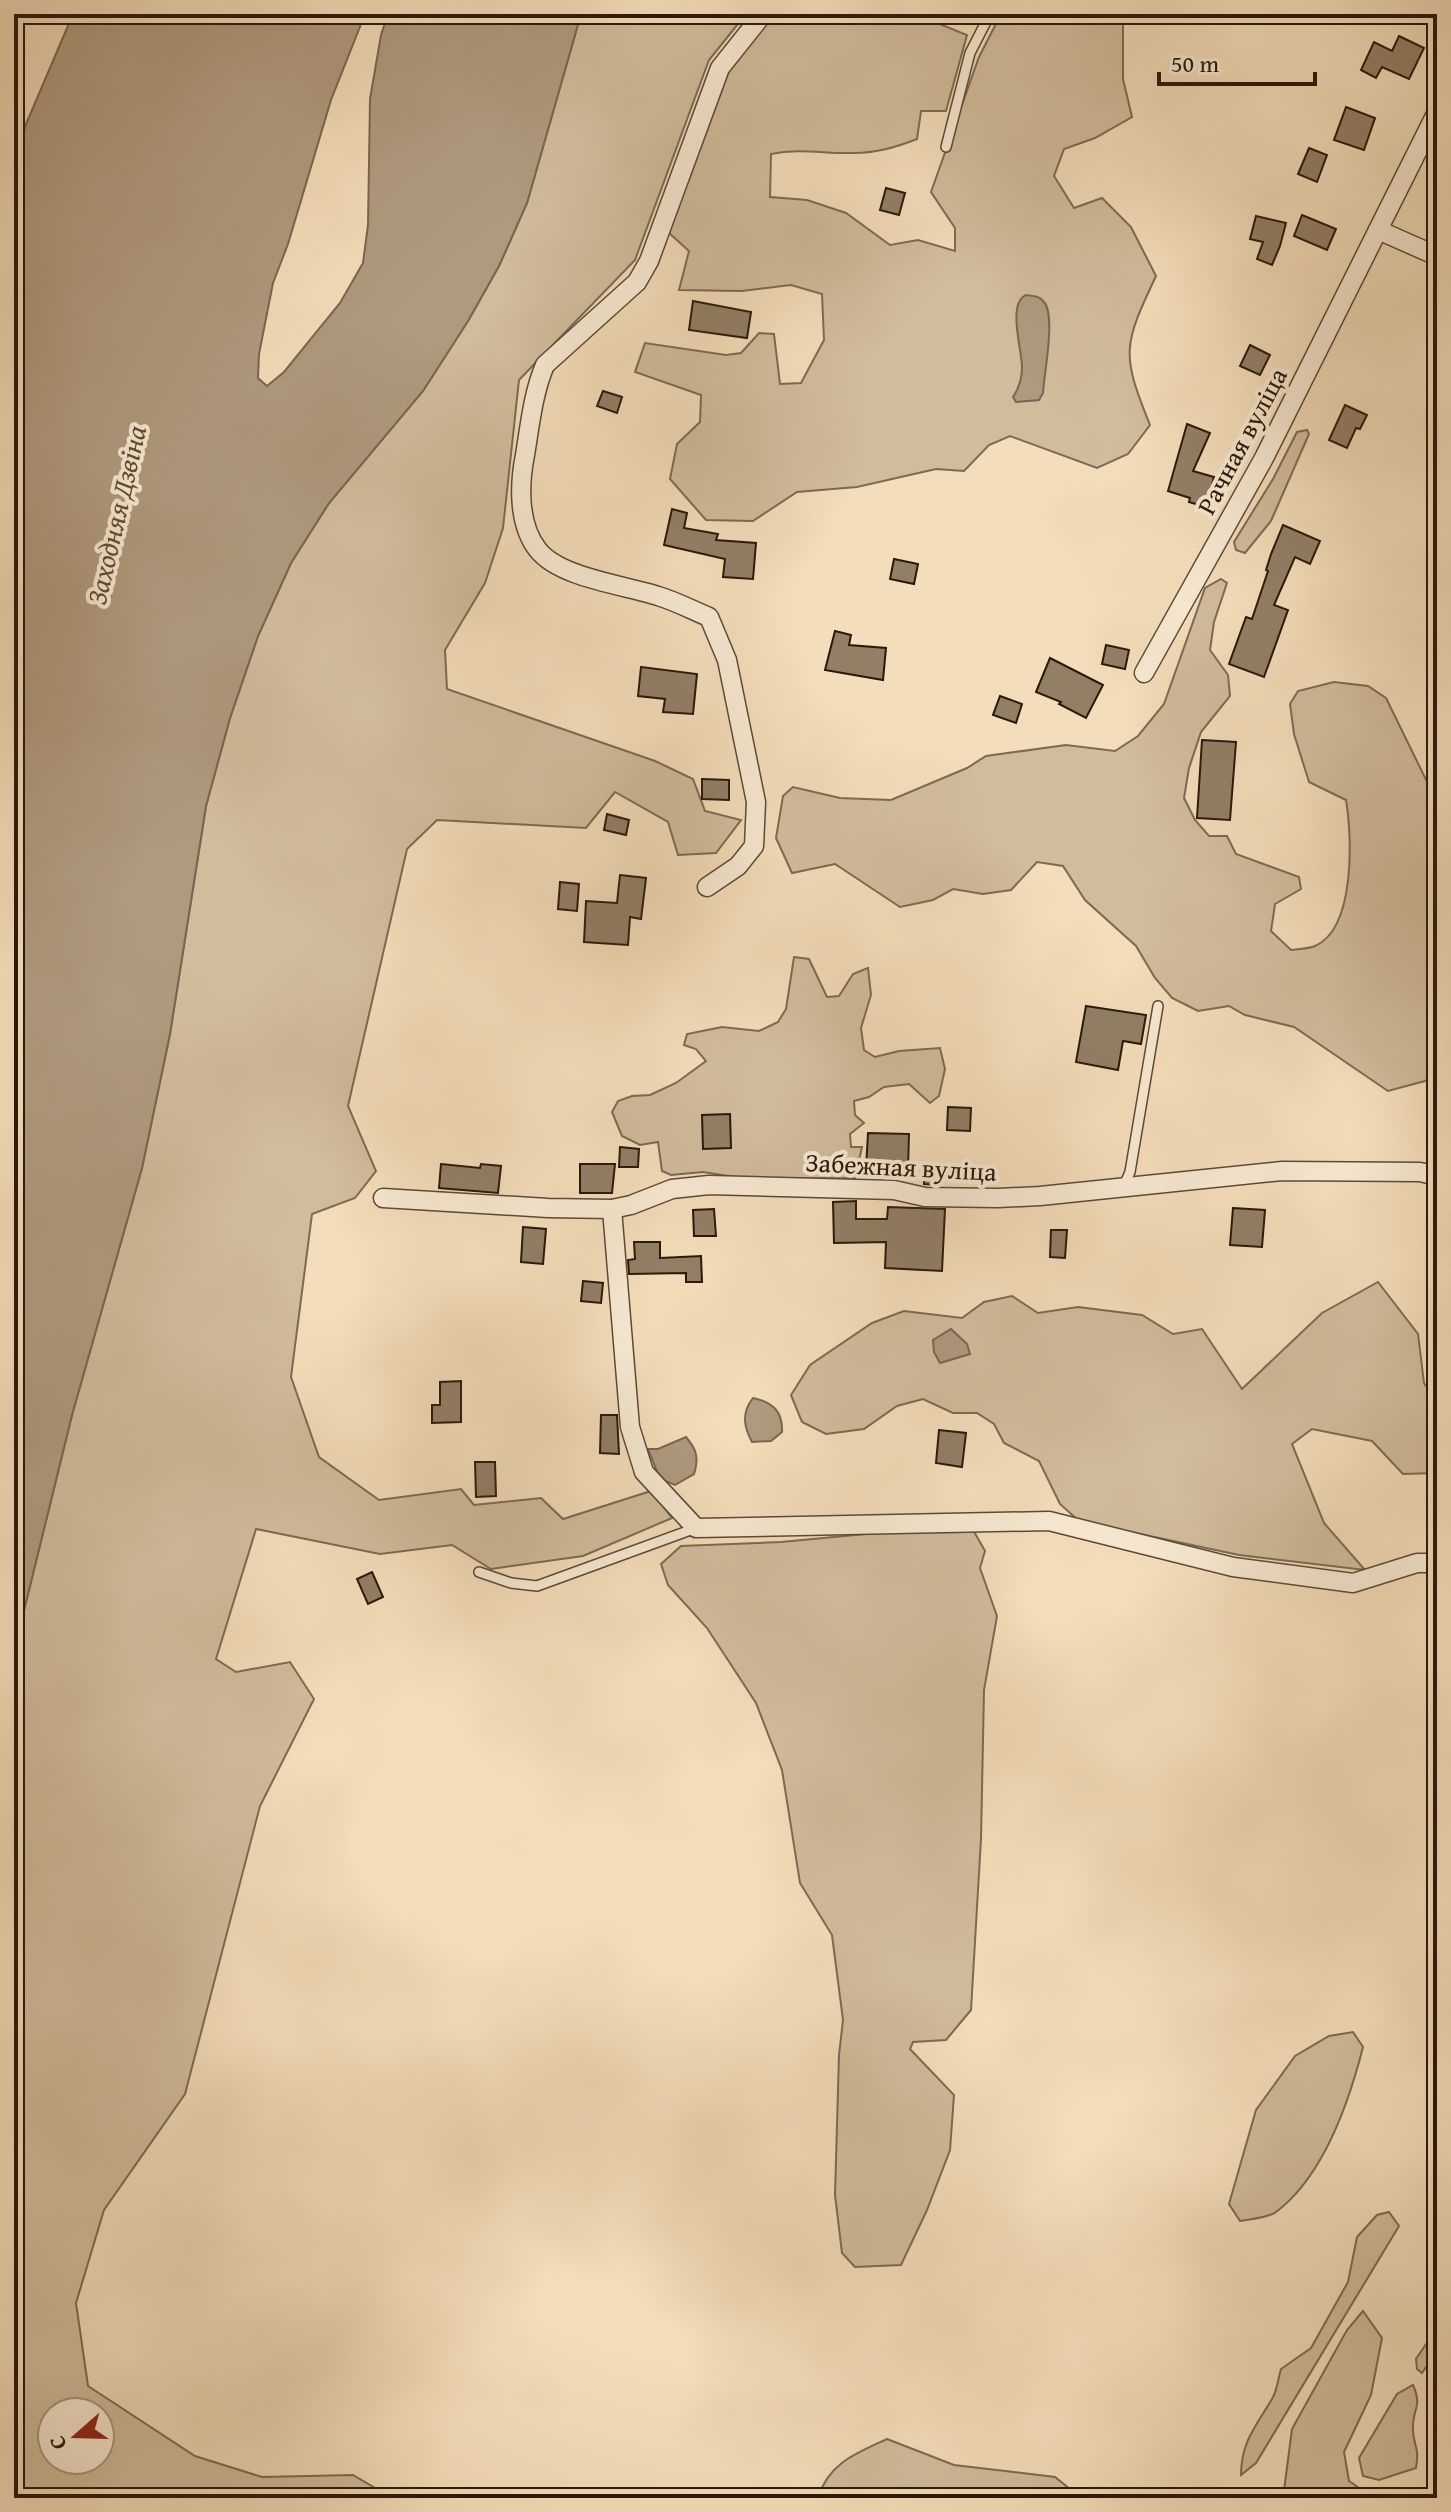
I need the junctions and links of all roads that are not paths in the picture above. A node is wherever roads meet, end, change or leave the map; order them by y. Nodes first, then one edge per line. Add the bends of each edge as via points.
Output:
1 (763, 14) edge
2 (990, 14) edge
3 (1437, 112) edge
4 (946, 147) dead end
5 (1378, 230) junction
6 (1437, 256) edge
7 (1144, 673) dead end
8 (707, 887) dead end
9 (1158, 1006) dead end
10 (1428, 1174) edge
11 (1123, 1188) junction
12 (383, 1198) dead end
13 (612, 1209) junction
14 (696, 1528) junction
15 (1437, 1563) edge
16 (479, 1572) dead end

1 - 8 street via 720,68 637,282 545,365 520,502 538,550 555,563 709,617 727,660 756,802 754,846 738,866
2 - 4 lane via 970,53
3 - 5 street, Рачная вуліца
5 - 6 street
5 - 7 street, Рачная вуліца via 1264,458
9 - 11 lane
10 - 11 street, Забежная вуліца via 1282,1171
11 - 13 street, Забежная вуліца via 998,1198 709,1185 672,1189
12 - 13 street, Забежная вуліца
13 - 14 street via 630,1427 644,1472
14 - 15 street via 1049,1521 1233,1567 1353,1583 1417,1563
14 - 16 lane via 537,1586

